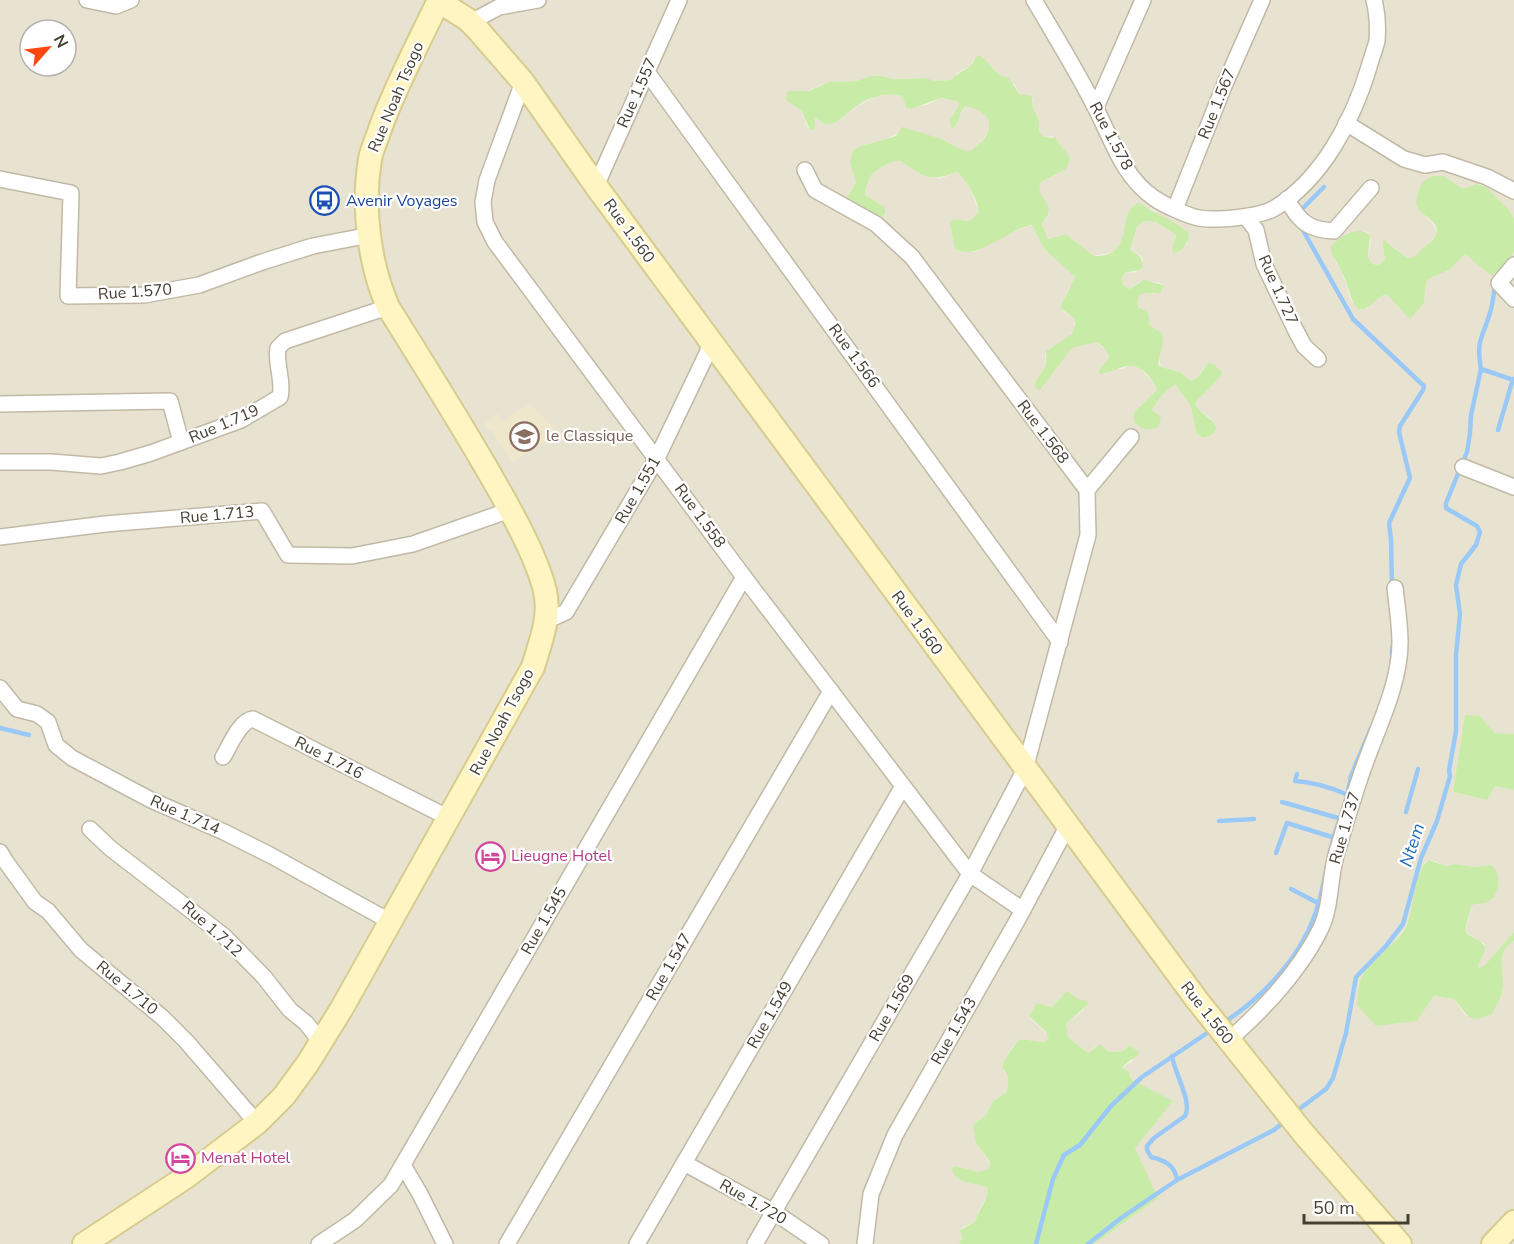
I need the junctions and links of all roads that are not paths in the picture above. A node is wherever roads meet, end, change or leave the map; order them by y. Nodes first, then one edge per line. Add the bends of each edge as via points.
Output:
1 (87, 0) edge
2 (437, 0) edge
3 (538, 0) edge
4 (679, 0) edge
5 (1034, 0) edge
6 (1143, 0) edge
7 (1262, 0) edge
8 (1374, 0) edge
9 (130, 1) edge
10 (471, 22) junction
11 (647, 72) junction
12 (523, 82) junction
13 (1096, 108) junction
14 (1346, 123) junction
15 (805, 170) dead end
16 (0, 179) edge
17 (596, 186) junction
18 (1371, 188) dead end
19 (1514, 191) edge
20 (1287, 199) junction
21 (1175, 209) junction
22 (1246, 217) junction
23 (370, 235) junction
24 (1514, 265) edge
25 (1514, 299) edge
26 (388, 307) junction
27 (712, 344) junction
28 (1318, 359) dead end
29 (0, 404) edge
30 (1131, 437) dead end
31 (181, 442) junction
32 (657, 458) junction
33 (0, 462) edge
34 (1463, 467) dead end
35 (1514, 487) edge
36 (1087, 490) junction
37 (510, 510) junction
38 (0, 537) edge
39 (744, 577) junction
40 (1395, 588) dead end
41 (546, 621) junction
42 (1060, 642) junction
43 (0, 688) edge
44 (831, 691) junction
45 (223, 757) dead end
46 (1025, 769) junction
47 (903, 786) junction
48 (449, 818) junction
49 (1067, 827) junction
50 (90, 829) dead end
51 (0, 852) edge
52 (970, 874) junction
53 (1023, 910) junction
54 (391, 922) junction
55 (1228, 1040) junction
56 (321, 1042) junction
57 (257, 1123) junction
58 (684, 1163) junction
59 (403, 1165) junction
60 (774, 1212) junction
61 (1514, 1222) edge
62 (84, 1244) edge
63 (319, 1244) edge
64 (445, 1244) edge
65 (507, 1244) edge
66 (637, 1244) edge
67 (755, 1244) edge
68 (821, 1244) edge
69 (865, 1244) edge
70 (1400, 1244) edge
71 (1493, 1244) edge

1 - 9 street via 116,6
2 - 10 main road, Rue 1.560
2 - 23 main road, Rue Noah Tsogo via 370,158
3 - 10 street via 499,7
4 - 11 street, Rue 1.557
5 - 13 street, Rue 1.578
6 - 13 street
7 - 21 street, Rue 1.567
8 - 14 street, Rue 1.578 via 1377,40
10 - 12 main road, Rue 1.560
11 - 17 street, Rue 1.557
11 - 42 street, Rue 1.566
12 - 17 main road, Rue 1.560
12 - 32 street, Rue 1.558 via 487,180 485,222 495,242
13 - 21 street, Rue 1.578 via 1122,164 1153,198
14 - 19 street via 1404,159 1425,165 1443,162
14 - 20 street, Rue 1.578 via 1317,170
15 - 36 street, Rue 1.568 via 815,190 876,224 912,257
16 - 23 street, Rue 1.570 via 71,193 68,296 144,295 199,285 313,246
17 - 27 main road, Rue 1.560
18 - 20 street via 1334,231 1308,226 1293,212
20 - 22 street, Rue 1.578 via 1274,209
21 - 22 street, Rue 1.578 via 1199,218
22 - 28 street, Rue 1.727 via 1256,230 1264,264 1304,346
23 - 26 main road, Rue Noah Tsogo via 379,285
24 - 25 street via 1499,283
26 - 31 street, Rue 1.719 via 285,341 276,357 280,397 241,420
26 - 37 main road, Rue Noah Tsogo
27 - 32 street, Rue 1.551
27 - 46 main road, Rue 1.560
29 - 31 street via 170,401
30 - 36 street
31 - 33 street, Rue 1.719 via 101,465
32 - 39 street, Rue 1.558
32 - 41 street, Rue 1.551 via 566,612
34 - 35 street
36 - 42 street via 1088,536
37 - 38 street, Rue 1.713 via 413,544 352,556 288,555 262,511
37 - 41 main road, Rue Noah Tsogo via 545,592
39 - 44 street, Rue 1.558
39 - 59 street, Rue 1.545
40 - 55 street, Rue 1.737 via 1400,644 1393,686 1336,856 1322,926 1299,963 1257,1015
41 - 48 main road, Rue Noah Tsogo via 532,667
42 - 46 street
43 - 54 street, Rue 1.714 via 17,709 37,714 48,722 56,745 72,758 270,855
44 - 47 street, Rue 1.558
44 - 65 street, Rue 1.547
45 - 48 street, Rue 1.716 via 243,724 253,719
46 - 49 main road, Rue 1.560
46 - 52 street, Rue 1.569
47 - 52 street, Rue 1.558
47 - 58 street, Rue 1.549
48 - 54 main road, Rue Noah Tsogo
49 - 53 street, Rue 1.543
49 - 55 main road, Rue 1.560
50 - 56 street, Rue 1.712 via 224,936
51 - 57 street, Rue 1.710 via 35,902 48,911 81,950 171,1025
52 - 53 street, Rue 1.558
52 - 60 street, Rue 1.569
53 - 69 street, Rue 1.543 via 895,1135 871,1194
54 - 56 main road, Rue Noah Tsogo
55 - 70 main road, Rue 1.560
56 - 57 main road, Rue Noah Tsogo via 284,1096
57 - 62 main road, Rue Noah Tsogo via 186,1177
58 - 60 street, Rue 1.720
58 - 66 street, Rue 1.549
59 - 63 street, Rue 1.545 via 376,1201
59 - 64 street
60 - 67 street, Rue 1.569
60 - 68 street, Rue 1.720
61 - 71 main road

